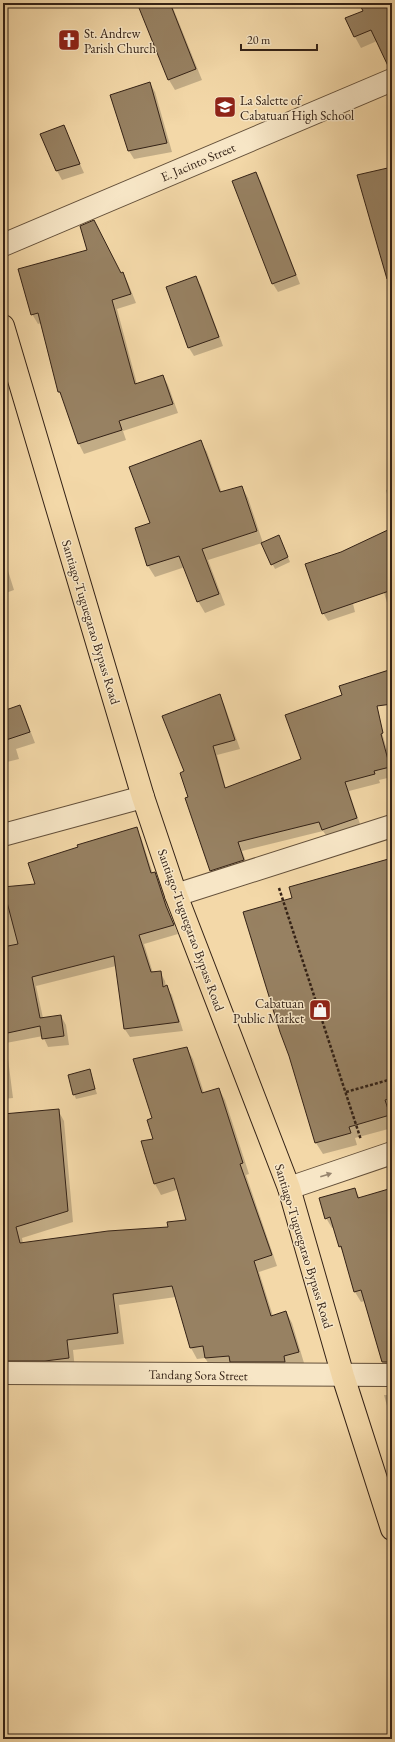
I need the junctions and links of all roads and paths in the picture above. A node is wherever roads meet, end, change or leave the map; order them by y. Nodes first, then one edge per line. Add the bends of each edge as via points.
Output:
1 (392, 80) edge
2 (3, 245) edge
3 (3, 326) edge
4 (143, 797) junction
5 (392, 826) edge
6 (3, 835) edge
7 (272, 864) junction
8 (176, 895) junction
9 (392, 1079) edge
10 (346, 1092) junction
11 (392, 1153) edge
12 (367, 1162) junction
13 (289, 1188) junction
14 (3, 1373) edge
15 (392, 1375) edge
16 (343, 1376) junction
17 (392, 1529) edge

1 - 2 street, E. Jacinto Street
3 - 4 highway, Santiago-Tuguegarao Bypass Road
4 - 6 street
4 - 8 highway, Santiago-Tuguegarao Bypass Road
5 - 7 street
7 - 8 street
7 - 10 path
8 - 13 highway, Santiago-Tuguegarao Bypass Road
9 - 10 path
10 - 12 path
11 - 12 street
13 -> 12 street
13 - 16 highway, Santiago-Tuguegarao Bypass Road
14 - 16 street, Tandang Sora Street
15 - 16 street, Tandang Sora Street
16 - 17 highway, Santiago-Tuguegarao Bypass Road

